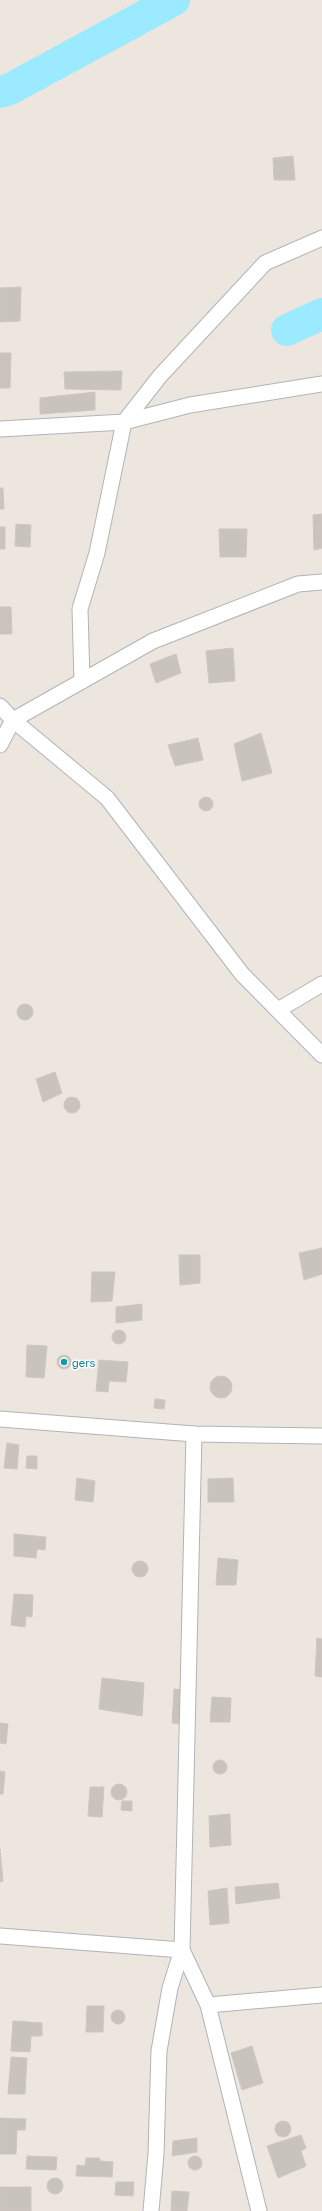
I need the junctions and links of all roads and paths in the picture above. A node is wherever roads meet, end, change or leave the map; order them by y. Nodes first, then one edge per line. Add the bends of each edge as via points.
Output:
1 (322, 238) edge
2 (322, 384) edge
3 (124, 422) junction
4 (0, 429) edge
5 (322, 582) edge
6 (82, 681) junction
7 (0, 706) edge
8 (13, 720) junction
9 (0, 746) edge
10 (322, 984) edge
11 (278, 1010) junction
12 (322, 1055) edge
13 (0, 1419) edge
14 (194, 1434) junction
15 (322, 1436) edge
16 (0, 1936) edge
17 (182, 1950) junction
18 (322, 1995) edge
19 (208, 2005) junction
20 (151, 2211) edge
21 (259, 2211) edge

1 - 3 street via 264,263 160,376
2 - 3 street via 190,405
3 - 4 street
3 - 6 street via 97,553 80,609
5 - 6 street via 298,584 153,642
6 - 8 street
7 - 8 street
8 - 9 street
8 - 11 street via 107,798 242,974
10 - 11 street
11 - 12 street
13 - 14 street
14 - 15 street
14 - 17 street
16 - 17 street
17 - 19 street
17 - 20 street via 170,1988 159,2051 156,2154
18 - 19 street
19 - 21 street

